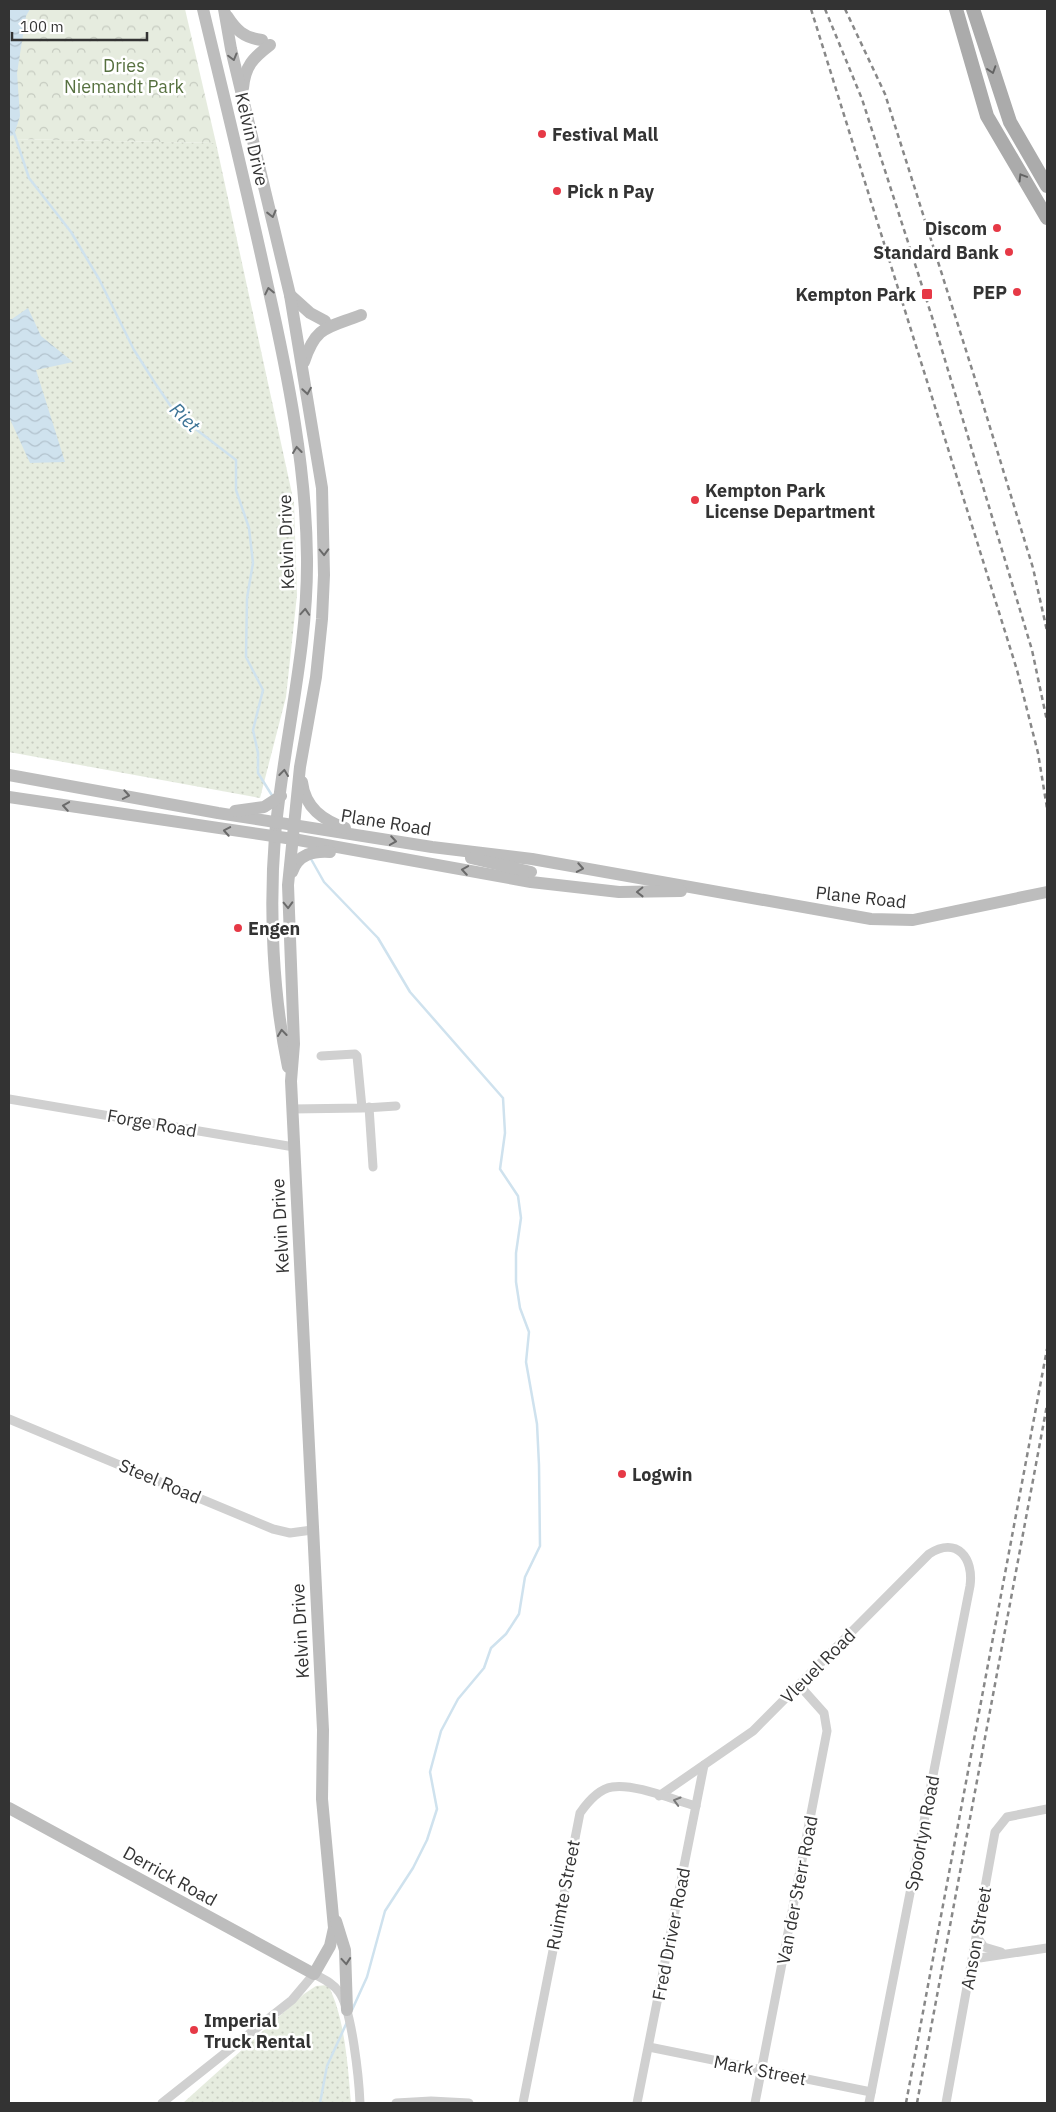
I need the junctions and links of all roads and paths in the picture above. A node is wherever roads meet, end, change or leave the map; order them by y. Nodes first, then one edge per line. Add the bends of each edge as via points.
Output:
1 (203, 9) edge
2 (956, 9) edge
3 (973, 9) edge
4 (224, 11) edge
5 (243, 95) junction
6 (1047, 186) edge
7 (1047, 218) edge
8 (290, 295) junction
9 (361, 315) dead end
10 (325, 321) dead end
11 (303, 365) junction
12 (300, 767) junction
13 (9, 774) edge
14 (281, 796) junction
15 (9, 797) edge
16 (218, 813) junction
17 (277, 822) junction
18 (293, 825) junction
19 (368, 836) junction
20 (275, 837) junction
21 (293, 839) junction
22 (432, 847) junction
23 (350, 851) junction
24 (531, 872) dead end
25 (288, 885) junction
26 (1047, 892) edge
27 (758, 900) junction
28 (322, 1056) dead end
29 (291, 1081) junction
30 (9, 1099) edge
31 (396, 1106) dead end
32 (292, 1108) junction
33 (366, 1108) junction
34 (294, 1147) junction
35 (373, 1167) dead end
36 (9, 1419) edge
37 (312, 1530) junction
38 (969, 1562) joint
39 (799, 1685) junction
40 (704, 1765) junction
41 (658, 1796) junction
42 (696, 1806) junction
43 (9, 1808) edge
44 (1047, 1809) edge
45 (334, 1914) junction
46 (977, 1937) junction
47 (1047, 1948) edge
48 (1006, 1954) junction
49 (973, 1959) junction
50 (314, 1974) junction
51 (347, 2010) junction
52 (648, 2047) junction
53 (762, 2071) junction
54 (872, 2092) junction
55 (162, 2103) edge
56 (360, 2103) edge
57 (396, 2103) edge
58 (469, 2103) edge
59 (523, 2103) edge
60 (637, 2103) edge
61 (755, 2103) edge
62 (869, 2103) edge
63 (946, 2103) edge

14 -> 1 street, Kelvin Drive via 305,614 305,512 289,379
7 -> 2 main road via 1003,146 984,107
3 -> 6 main road via 1010,122
4 -> 5 street, Kelvin Drive
4 - 5 street via 239,32 266,43 248,66
5 -> 8 street, Kelvin Drive
8 - 10 street
8 - 11 street, Kelvin Drive
9 - 11 street via 317,333
11 -> 12 street, Kelvin Drive via 322,488 324,574 316,677
12 - 18 street, Kelvin Drive
12 - 19 street via 302,790 317,814 331,823
13 -> 16 street, Plane Road
14 - 16 street via 264,807
14 - 17 street, Kelvin Drive
20 -> 15 street, Plane Road
16 - 17 street, Plane Road
17 - 18 street, Plane Road
17 - 20 street, Kelvin Drive
18 - 19 street, Plane Road
18 - 21 street, Kelvin Drive
19 -> 22 street, Plane Road
20 - 21 street, Plane Road
29 -> 20 street, Kelvin Drive via 284,1047 273,941
21 - 23 street, Plane Road
21 - 25 street, Kelvin Drive
22 - 24 street
22 -> 27 street, Plane Road via 532,860
23 - 25 street via 320,851 305,855 294,867
27 -> 23 street, Plane Road via 686,892 619,892 531,882
25 -> 29 street, Kelvin Drive via 294,1044
26 - 27 street, Plane Road via 913,920 871,919
28 - 33 street via 357,1056
29 - 32 street, Kelvin Drive
30 - 34 street, Forge Road
31 - 33 street
32 - 33 street
32 - 34 street, Kelvin Drive
33 - 35 street
34 - 37 street, Kelvin Drive
36 - 37 street, Steel Road via 273,1529 290,1533
37 - 45 street, Kelvin Drive via 324,1730 322,1799
38 - 39 street, Vleuel Road via 953,1548 929,1554
38 - 54 street, Spoorlyn Road via 970,1586
39 - 40 street, Vleuel Road via 753,1731
39 - 53 street, Van der Sterr Road via 821,1707 827,1731
40 - 41 street, Vleuel Road
40 - 42 street, Fred Driver Road
42 -> 41 street, Ruimte Street
41 - 59 street, Ruimte Street via 613,1787 588,1802 580,1814
42 - 52 street, Fred Driver Road
43 - 50 street, Derrick Road
44 - 46 street, Anson Street via 1007,1817 995,1832
45 - 50 street, Kelvin Drive via 330,1946
45 -> 51 street via 344,1950
46 - 48 street via 989,1949
46 - 49 street, Anson Street
47 - 48 street
48 - 49 street
49 - 63 street, Anson Street
50 - 51 street via 339,1991
50 - 55 street, Kelvin Drive via 292,2000
51 - 56 street
52 - 53 street, Mark Street
52 - 60 street, Fred Driver Road
53 - 54 street, Mark Street
53 - 61 street, Van der Sterr Road
54 - 62 street, Spoorlyn Road
57 - 58 street

